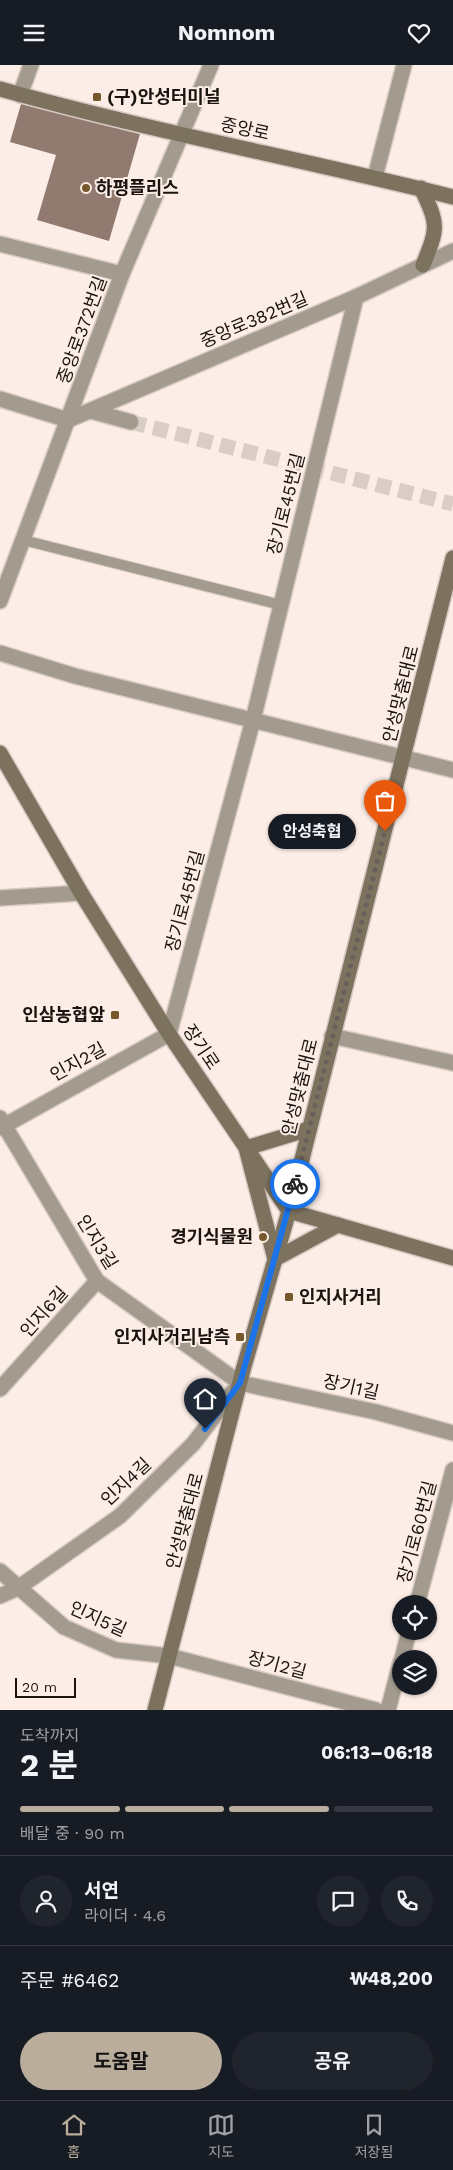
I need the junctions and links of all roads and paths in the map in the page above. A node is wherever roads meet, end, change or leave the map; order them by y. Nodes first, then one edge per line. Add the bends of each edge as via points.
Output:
1 (31, 65) edge
2 (210, 65) edge
3 (404, 65) edge
4 (0, 89) edge
5 (20, 95) junction
6 (182, 135) junction
7 (375, 177) junction
8 (421, 189) junction
9 (453, 197) edge
10 (0, 243) edge
11 (453, 251) edge
12 (423, 265) junction
13 (122, 274) junction
14 (356, 297) junction
15 (0, 399) edge
16 (91, 411) junction
17 (68, 420) junction
18 (131, 422) tunnel mouth
19 (23, 540) junction
20 (453, 558) edge
21 (0, 601) edge
22 (281, 605) junction
23 (0, 653) edge
24 (253, 720) junction
25 (0, 753) edge
26 (405, 757) junction
27 (453, 770) edge
28 (81, 893) junction
29 (0, 898) edge
30 (170, 1034) junction
31 (332, 1036) junction
32 (453, 1063) edge
33 (1, 1123) edge
34 (309, 1129) junction
35 (246, 1147) junction
36 (289, 1211) junction
37 (338, 1225) junction
38 (453, 1258) edge
39 (275, 1259) junction
40 (97, 1281) junction
41 (240, 1383) junction
42 (0, 1389) edge
43 (453, 1433) edge
44 (453, 1470) edge
45 (0, 1571) edge
46 (18, 1588) junction
47 (419, 1595) edge
48 (0, 1596) edge
49 (169, 1657) junction
50 (392, 1695) edge
51 (155, 1710) edge
52 (376, 1710) edge
53 (388, 1710) edge

1 - 5 street
2 - 6 street, 중앙로372번길
3 - 7 street
4 - 5 main road, 중앙로
5 - 6 main road, 중앙로
6 - 7 main road, 중앙로
6 - 13 street, 중앙로372번길
7 - 8 main road, 중앙로
8 - 9 main road, 중앙로
8 - 12 main road via 434,215 436,231
10 - 13 street
11 - 12 street, 중앙로382번길
12 - 14 street, 중앙로382번길
13 - 17 street, 중앙로372번길
14 - 16 street, 중앙로382번길
14 - 22 street, 장기로45번길
15 - 17 street
16 - 17 street, 중앙로382번길
16 - 18 street
17 - 19 street, 중앙로372번길
19 - 21 street, 중앙로372번길
19 - 22 lane
20 - 26 main road, 안성맞춤대로
22 - 24 street, 장기로45번길
23 - 24 street via 76,676
24 - 26 street
24 - 30 street, 장기로45번길
25 - 28 main road, 장기로
26 - 27 street
26 - 31 main road, 안성맞춤대로
28 - 29 street
28 - 30 main road, 장기로
30 - 33 street, 인지2길
30 - 35 main road, 장기로
31 - 32 street
31 - 34 main road, 안성맞춤대로
33 - 40 street, 인지3길
34 - 35 main road
34 - 36 main road, 안성맞춤대로
35 - 36 main road, 장기로
35 - 39 main road
36 - 37 main road
36 - 39 main road, 안성맞춤대로
37 - 38 main road
37 - 39 main road
39 - 41 main road, 안성맞춤대로
40 - 41 street, 인지3길
40 - 42 street, 인지6길
41 - 43 street, 장기1길 via 376,1412
41 - 46 street, 인지4길 via 193,1444 120,1516
41 - 49 main road, 안성맞춤대로
44 - 47 street, 장기로60번길
45 - 46 street, 인지5길
46 - 48 street, 인지4길
46 - 49 street, 인지5길 via 64,1627 90,1639 116,1650
49 - 51 main road, 안성맞춤대로
49 - 52 street, 장기2길
50 - 53 street

